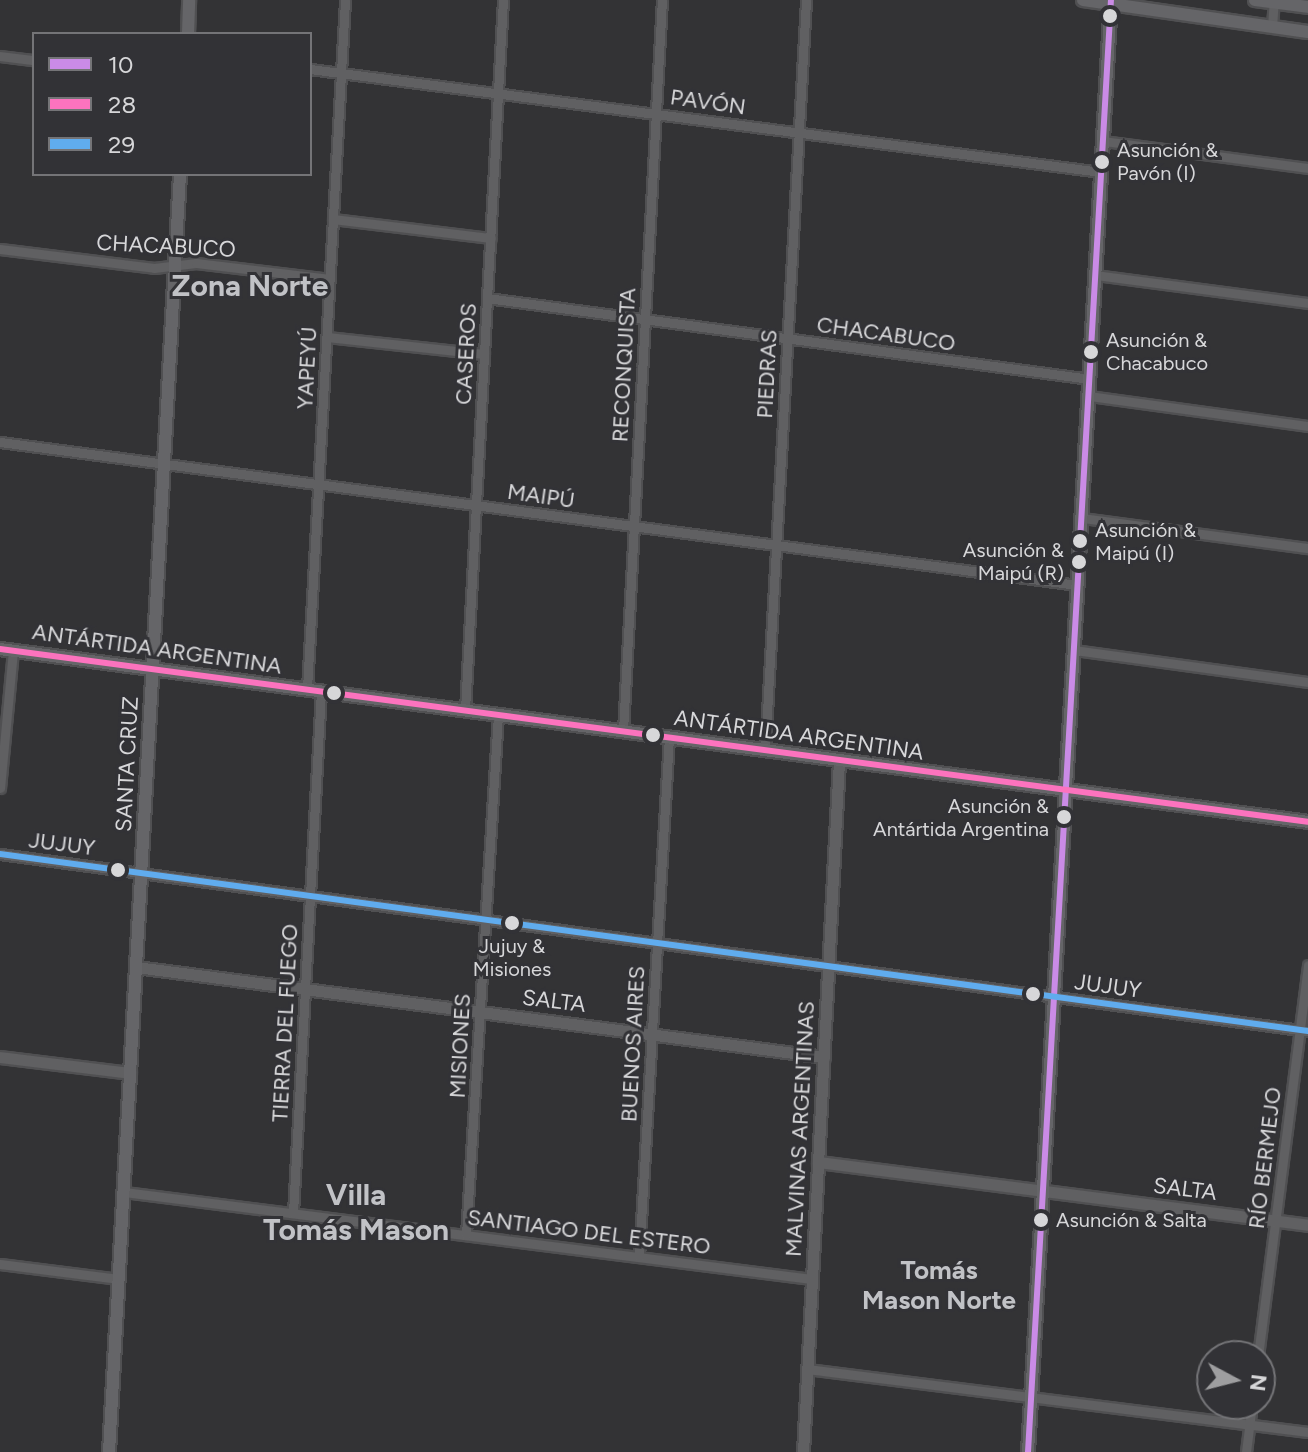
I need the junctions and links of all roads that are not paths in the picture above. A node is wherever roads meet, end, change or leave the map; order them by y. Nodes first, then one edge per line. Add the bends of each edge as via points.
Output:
1 (189, 0) edge
2 (345, 0) edge
3 (503, 0) edge
4 (662, 0) edge
5 (806, 0) edge
6 (1083, 0) edge
7 (1255, 0) edge
8 (1274, 1) edge
9 (1111, 3) edge
10 (1308, 7) edge
11 (1272, 27) junction
12 (188, 32) edge
13 (1308, 32) edge
14 (0, 56) edge
15 (32, 60) edge
16 (312, 69) edge
17 (341, 73) junction
18 (498, 92) junction
19 (656, 113) junction
20 (799, 132) junction
21 (1103, 141) junction
22 (1308, 168) edge
23 (1101, 172) junction
24 (180, 176) edge
25 (333, 219) junction
26 (491, 238) junction
27 (0, 249) edge
28 (175, 265) junction
29 (1095, 275) junction
30 (330, 279) junction
31 (487, 298) junction
32 (1308, 303) edge
33 (645, 319) junction
34 (327, 337) junction
35 (787, 338) junction
36 (484, 354) junction
37 (1090, 379) junction
38 (1089, 396) junction
39 (1308, 426) edge
40 (0, 442) edge
41 (164, 464) junction
42 (319, 484) junction
43 (476, 505) junction
44 (1082, 518) junction
45 (634, 526) junction
46 (776, 545) junction
47 (1308, 548) edge
48 (1078, 585) junction
49 (6, 650) edge
50 (1074, 650) junction
51 (153, 669) junction
52 (1308, 682) edge
53 (307, 689) junction
54 (321, 691) junction
55 (465, 710) junction
56 (498, 715) junction
57 (623, 731) junction
58 (669, 737) junction
59 (765, 750) junction
60 (839, 760) junction
61 (0, 788) edge
62 (1065, 790) junction
63 (1308, 822) edge
64 (0, 854) edge
65 (141, 874) junction
66 (310, 898) junction
67 (485, 921) junction
68 (657, 944) junction
69 (1308, 965) edge
70 (136, 967) junction
71 (828, 967) junction
72 (305, 989) junction
73 (1052, 997) junction
74 (480, 1012) junction
75 (1304, 1030) edge
76 (652, 1034) junction
77 (0, 1057) edge
78 (824, 1057) junction
79 (130, 1073) junction
80 (818, 1162) junction
81 (1042, 1191) junction
82 (124, 1192) junction
83 (293, 1213) junction
84 (1275, 1221) junction
85 (1308, 1225) edge
86 (466, 1235) junction
87 (639, 1257) junction
88 (0, 1264) edge
89 (119, 1279) junction
90 (812, 1279) junction
91 (1260, 1340) edge
92 (807, 1369) junction
93 (1031, 1397) junction
94 (1250, 1420) edge
95 (1250, 1424) junction
96 (1308, 1432) edge
97 (109, 1452) edge
98 (803, 1452) edge
99 (1028, 1452) edge
100 (1246, 1452) edge

1 - 12 main road
2 - 17 street, YAPEYÚ
3 - 18 street, CASEROS
4 - 19 street, RECONQUISTA
5 - 20 street, PIEDRAS
6 - 9 main road
7 - 8 main road
8 - 10 main road
8 - 11 street
9 - 11 main road
9 - 21 main road
11 - 13 main road
14 - 15 street
16 - 17 street, PAVÓN
17 - 18 street, PAVÓN
17 - 25 street, YAPEYÚ
18 - 19 street, PAVÓN
18 - 26 street, CASEROS
19 - 20 street, PAVÓN
19 - 33 street, RECONQUISTA
20 - 23 street, PAVÓN
20 - 35 street, PIEDRAS
21 - 22 street
21 - 23 main road
23 - 29 main road
24 - 28 main road, SANTA CRUZ
25 - 26 street
25 - 30 street, YAPEYÚ
26 - 31 street, CASEROS
27 - 28 street, CHACABUCO via 154,268
28 - 30 street, CHACABUCO
28 - 41 main road, SANTA CRUZ
29 - 32 street
29 - 37 main road
30 - 34 street, YAPEYÚ
31 - 33 street, CHACABUCO
31 - 36 street, CASEROS
33 - 35 street, CHACABUCO
33 - 45 street, RECONQUISTA
34 - 36 street
34 - 42 street, YAPEYÚ
35 - 37 street, CHACABUCO
35 - 46 street, PIEDRAS
36 - 43 street, CASEROS
37 - 38 main road
38 - 39 street
38 - 44 main road
40 - 41 street, MAIPÚ
41 - 42 street, MAIPÚ
41 - 51 main road, SANTA CRUZ
42 - 43 street, MAIPÚ
42 - 53 street, YAPEYÚ
43 - 45 street, MAIPÚ
43 - 55 street, CASEROS
44 - 47 street
44 - 48 main road
45 - 46 street, MAIPÚ
45 - 57 street, RECONQUISTA
46 - 48 street, MAIPÚ
46 - 59 street, PIEDRAS
48 - 50 main road
49 - 51 main road, ANTÁRTIDA ARGENTINA
49 - 61 street
50 - 52 street
50 - 62 main road
51 - 53 main road, ANTÁRTIDA ARGENTINA
51 - 65 main road, SANTA CRUZ
53 - 54 main road, ANTÁRTIDA ARGENTINA
54 - 55 main road, ANTÁRTIDA ARGENTINA
54 - 66 street, TIERRA DEL FUEGO
55 - 56 main road, ANTÁRTIDA ARGENTINA
56 - 57 main road, ANTÁRTIDA ARGENTINA
56 - 67 street, MISIONES
57 - 58 main road, ANTÁRTIDA ARGENTINA
58 - 59 main road, ANTÁRTIDA ARGENTINA
58 - 68 street, BUENOS AIRES
59 - 60 main road, ANTÁRTIDA ARGENTINA
60 - 62 main road, ANTÁRTIDA ARGENTINA
60 - 71 street, MALVINAS ARGENTINAS
62 - 63 main road, ANTÁRTIDA ARGENTINA
62 - 73 main road
64 - 65 street, JUJUY
65 - 66 street, JUJUY
65 - 70 main road, SANTA CRUZ
66 - 67 street, JUJUY
66 - 72 street, TIERRA DEL FUEGO
67 - 68 street, JUJUY
67 - 74 street, MISIONES
68 - 71 street, JUJUY
68 - 76 street, BUENOS AIRES
69 - 75 street, RÍO BERMEJO
70 - 72 street, SALTA
70 - 79 main road, SANTA CRUZ
71 - 73 street, JUJUY
71 - 78 street, MALVINAS ARGENTINAS
72 - 74 street, SALTA
72 - 83 street, TIERRA DEL FUEGO
73 - 75 street, JUJUY
73 - 81 main road
74 - 76 street, SALTA
74 - 86 street, MISIONES
75 - 84 street, RÍO BERMEJO
76 - 78 street, SALTA
76 - 87 street, BUENOS AIRES
77 - 79 street
78 - 80 street, MALVINAS ARGENTINAS
79 - 82 main road, SANTA CRUZ
80 - 81 street, SALTA
80 - 90 street, MALVINAS ARGENTINAS
81 - 84 street, SALTA
81 - 93 main road
82 - 83 street, SANTIAGO DEL ESTERO
82 - 89 main road, SANTA CRUZ
83 - 86 street, SANTIAGO DEL ESTERO
84 - 85 street, SALTA
84 - 91 street, RÍO BERMEJO
86 - 87 street, SANTIAGO DEL ESTERO
87 - 90 street, SANTIAGO DEL ESTERO
88 - 89 street
89 - 97 main road, SANTA CRUZ
90 - 92 street, MALVINAS ARGENTINAS
92 - 93 street
92 - 98 street, MALVINAS ARGENTINAS
93 - 95 street
93 - 99 main road
94 - 95 street
95 - 96 street
95 - 100 street

